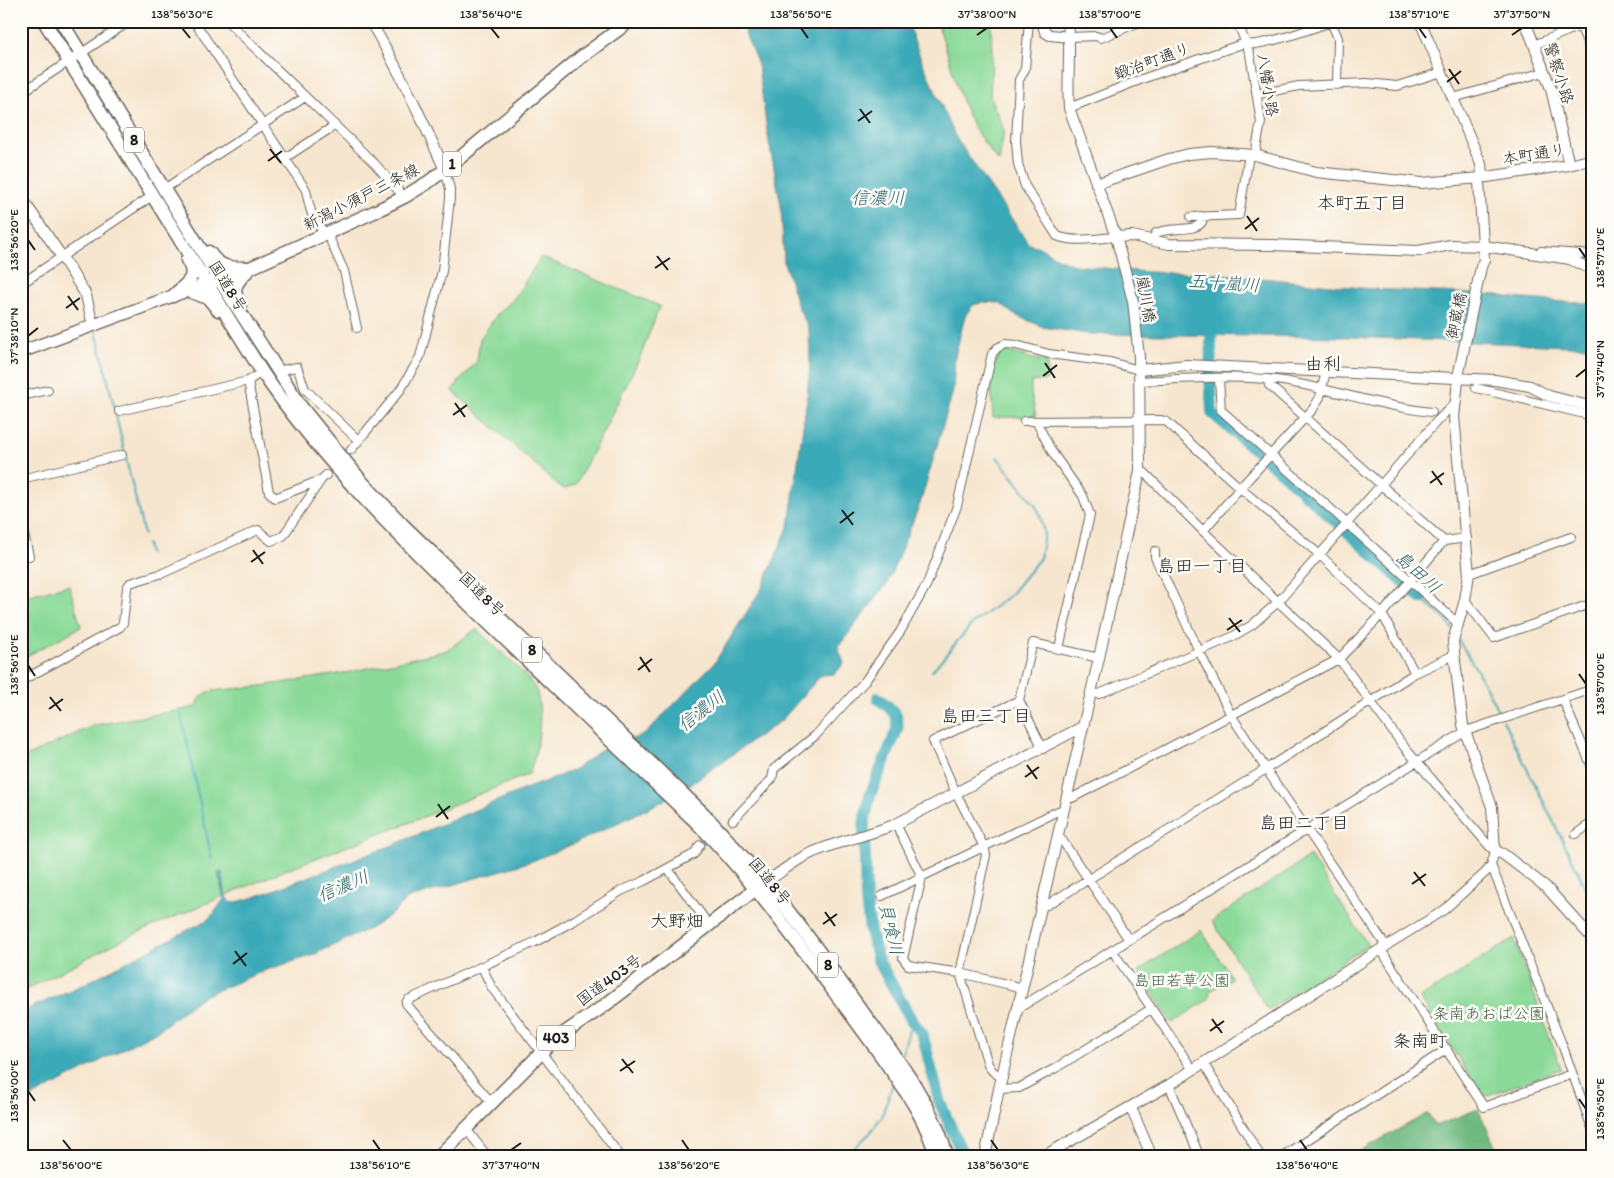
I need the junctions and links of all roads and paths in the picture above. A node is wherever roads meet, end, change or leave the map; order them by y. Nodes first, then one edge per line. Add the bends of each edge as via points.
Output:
1 (44, 21) edge
2 (61, 21) edge
3 (130, 21) edge
4 (194, 21) edge
5 (227, 21) edge
6 (370, 21) edge
7 (630, 21) edge
8 (1029, 21) edge
9 (1042, 21) edge
10 (1068, 21) edge
11 (1142, 21) edge
12 (1237, 21) edge
13 (1525, 21) edge
14 (1592, 21) edge
15 (1332, 22) edge
16 (1424, 22) edge
17 (1579, 24) edge
18 (1070, 37) junction
19 (1246, 45) junction
20 (1534, 45) junction
21 (81, 53) junction
22 (1593, 56) edge
23 (69, 61) junction
24 (1442, 72) junction
25 (1544, 72) junction
26 (1337, 85) junction
27 (21, 93) edge
28 (1258, 94) junction
29 (305, 97) junction
30 (1453, 98) junction
31 (1069, 108) junction
32 (263, 124) junction
33 (334, 126) junction
34 (1252, 155) junction
35 (285, 158) junction
36 (1593, 160) edge
37 (1569, 165) junction
38 (445, 170) junction
39 (1480, 178) junction
40 (1096, 184) junction
41 (158, 193) junction
42 (21, 197) edge
43 (404, 197) junction
44 (1201, 216) junction
45 (1191, 217) dead end
46 (168, 220) junction
47 (187, 227) junction
48 (327, 233) junction
49 (1152, 240) junction
50 (1117, 242) junction
51 (1484, 246) junction
52 (1522, 251) junction
53 (1593, 254) edge
54 (62, 257) junction
55 (250, 268) junction
56 (1593, 268) edge
57 (214, 281) junction
58 (21, 284) edge
59 (189, 291) junction
60 (173, 296) junction
61 (93, 326) junction
62 (357, 328) dead end
63 (238, 331) junction
64 (256, 338) junction
65 (21, 352) edge
66 (1139, 370) junction
67 (1326, 371) junction
68 (262, 372) junction
69 (277, 372) junction
70 (1459, 375) junction
71 (1219, 379) junction
72 (1267, 379) junction
73 (248, 381) junction
74 (1139, 381) junction
75 (1476, 388) dead end
76 (1323, 389) junction
77 (48, 390) dead end
78 (21, 396) edge
79 (1456, 402) junction
80 (1593, 407) edge
81 (120, 411) dead end
82 (1432, 412) dead end
83 (1593, 416) edge
84 (1306, 417) junction
85 (1139, 420) junction
86 (1024, 421) dead end
87 (1036, 421) junction
88 (358, 440) junction
89 (351, 450) dead end
90 (122, 455) dead end
91 (1270, 456) junction
92 (1140, 471) junction
93 (21, 480) edge
94 (1382, 485) junction
95 (360, 488) junction
96 (1240, 488) junction
97 (21, 522) edge
98 (1345, 527) junction
99 (1203, 531) junction
100 (1571, 537) dead end
101 (1466, 538) junction
102 (1444, 541) junction
103 (24, 543) edge
104 (1155, 551) dead end
105 (1320, 555) junction
106 (30, 556) dead end
107 (1469, 574) junction
108 (1409, 580) junction
109 (1465, 600) junction
110 (1278, 602) junction
111 (1593, 603) edge
112 (1382, 614) junction
113 (1459, 620) junction
114 (1058, 648) junction
115 (1199, 651) junction
116 (1454, 655) junction
117 (1099, 658) junction
118 (1339, 659) junction
119 (1415, 673) junction
120 (21, 681) edge
121 (1593, 689) edge
122 (1090, 693) junction
123 (1019, 700) junction
124 (1563, 700) junction
125 (1371, 703) junction
126 (1232, 715) junction
127 (1082, 728) junction
128 (1466, 731) junction
129 (1043, 749) junction
130 (1417, 762) junction
131 (1266, 769) junction
132 (1593, 770) edge
133 (956, 793) junction
134 (1066, 798) junction
135 (1064, 810) junction
136 (733, 820) tunnel mouth
137 (1593, 822) edge
138 (896, 824) junction
139 (1308, 829) junction
140 (1576, 834) dead end
141 (1057, 837) junction
142 (700, 845) tunnel mouth
143 (984, 847) junction
144 (1495, 851) junction
145 (1491, 865) junction
146 (668, 869) junction
147 (922, 877) junction
148 (1088, 879) junction
149 (761, 886) junction
150 (882, 896) dead end
151 (1042, 905) junction
152 (709, 925) junction
153 (1593, 939) edge
154 (1129, 940) junction
155 (1384, 948) junction
156 (1112, 950) junction
157 (482, 967) junction
158 (960, 973) junction
159 (1023, 988) junction
160 (1019, 1008) junction
161 (1152, 1009) junction
162 (1447, 1049) junction
163 (541, 1051) junction
164 (1204, 1064) junction
165 (1193, 1070) junction
166 (1572, 1074) junction
167 (1003, 1076) junction
168 (1169, 1085) junction
169 (999, 1089) junction
170 (911, 1090) junction
171 (491, 1102) junction
172 (1131, 1108) junction
173 (466, 1129) junction
174 (1593, 1131) edge
175 (1593, 1154) edge
176 (438, 1157) edge
177 (488, 1157) edge
178 (621, 1157) edge
179 (936, 1157) edge
180 (948, 1157) edge
181 (985, 1157) edge
182 (1042, 1157) edge
183 (1152, 1157) edge
184 (1200, 1157) edge
185 (1261, 1157) edge
186 (1281, 1157) edge
187 (1586, 1157) edge

1 - 23 main road, 国道8号 / 8
2 - 21 main road, 国道8号 / 8
3 - 21 street
4 - 32 street
5 - 29 street
6 - 38 street via 415,103
7 - 38 main road, 新潟小須戸三条線 / 1 via 580,58
8 - 50 street via 1025,69 1018,100 1016,141 1020,175 1057,236
9 - 18 street via 1045,32 1050,35
10 - 18 street, 嵐川橋
11 - 18 street via 1101,38
12 - 19 street, 八幡小路
13 - 20 street, 警察小路
14 - 17 street
15 - 19 street, 鍛治町通り
15 - 26 street via 1338,38
16 - 24 street, 御蔵橋
17 - 20 street
17 - 22 street
18 - 31 street, 嵐川橋
19 - 28 street, 八幡小路
19 - 31 street, 鍛治町通り via 1142,78
20 - 25 street, 警察小路
21 - 23 street
21 - 41 main road, 国道8号 / 8
23 - 27 street
23 - 41 main road, 国道8号 / 8
24 - 26 street via 1397,86
24 - 30 street, 御蔵橋
25 - 30 street
25 - 37 street, 警察小路
26 - 28 street via 1299,86
28 - 34 street, 八幡小路 via 1261,122
29 - 32 street
29 - 33 street
30 - 39 street, 御蔵橋 via 1481,164
31 - 40 street, 嵐川橋
32 - 35 street
32 - 41 street
33 - 35 street
33 - 43 street via 375,164
34 - 39 street, 本町通り via 1316,172 1380,180 1422,183
34 - 40 street, 本町通り via 1189,154
34 - 44 street, 八幡小路 via 1239,216
35 - 48 street via 306,190 310,212 321,230
36 - 37 street, 本町通り
37 - 39 street, 本町通り
38 - 43 main road, 新潟小須戸三条線 / 1
38 - 88 street via 450,198 442,271 420,358 401,389
39 - 51 street, 御蔵橋
40 - 50 street, 嵐川橋
41 - 46 main road, 国道8号 / 8
41 - 47 main road, 国道8号 / 8
41 - 54 street
42 - 54 street
43 - 48 main road, 新潟小須戸三条線 / 1
44 - 45 street
44 - 49 street via 1202,222 1195,228 1162,230
46 - 57 main road, 国道8号 / 8
46 - 60 main road via 175,241 193,272
47 - 55 main road via 197,234 215,261 230,268
47 - 57 main road, 国道8号 / 8
48 - 55 main road, 新潟小須戸三条線 / 1
48 - 62 street via 344,271
49 - 50 street via 1132,236
49 - 51 street via 1169,244 1418,251 1451,245
50 - 66 street, 嵐川橋 via 1133,301
51 - 52 street
51 - 70 street, 御蔵橋 via 1484,260
52 - 53 street
52 - 56 street via 1570,258
54 - 58 street
54 - 61 street via 86,295
55 - 57 main road, 新潟小須戸三条線 / 1
55 - 64 main road via 234,293 255,328
57 - 59 main road
57 - 63 main road, 国道8号 / 8
57 - 64 main road, 国道8号 / 8
59 - 60 main road
59 - 63 main road via 208,298 229,328
60 - 61 main road
61 - 65 main road
63 - 68 main road, 国道8号 / 8
64 - 69 main road, 国道8号 / 8
66 - 67 street via 1187,364
66 - 74 street, 嵐川橋
66 - 136 street via 1016,345 1005,344 997,348 992,354 957,506 926,584 900,632 865,681 816,735 774,769 772,779
67 - 70 street
67 - 76 street
68 - 73 street
68 - 95 main road, 国道8号 / 8 via 329,460
69 - 88 street via 297,367 305,389
69 - 95 main road, 国道8号 / 8
70 - 79 street, 御蔵橋
70 - 80 street via 1522,384 1549,396
71 - 72 street
71 - 74 street
71 - 91 street via 1220,410
72 - 76 street
72 - 84 street via 1269,385
73 - 81 street
73 - 120 street via 268,492 275,498 323,478 284,536 271,541 258,530 172,569 130,583 120,628
74 - 85 street, 嵐川橋
75 - 83 street
76 - 82 street via 1409,410
76 - 84 street
77 - 78 street
79 - 94 street
79 - 101 street, 御蔵橋 via 1454,417
84 - 91 street
84 - 94 street
85 - 87 street
85 - 92 street, 嵐川橋
85 - 96 street via 1167,422
86 - 87 street
87 - 114 street via 1052,452 1083,496 1090,516
88 - 89 street
90 - 93 street
91 - 96 street
91 - 98 street
92 - 99 street
92 - 117 street, 嵐川橋
94 - 98 street
94 - 102 street
95 - 149 main road, 国道8号 / 8 via 426,562 699,818 723,851
96 - 99 street
96 - 105 street
97 - 103 street
98 - 105 street
98 - 108 street
99 - 110 street
100 - 107 street
101 - 102 street
101 - 107 street, 御蔵橋
102 - 108 street
103 - 106 street
104 - 115 street
105 - 110 street
105 - 112 street
107 - 109 street, 御蔵橋
108 - 112 street
108 - 113 street via 1454,620
109 - 111 street via 1494,638
109 - 113 street, 御蔵橋
110 - 115 street via 1252,626
110 - 118 street
112 - 118 street
112 - 119 street
113 - 116 street, 御蔵橋 via 1453,642
114 - 117 street
114 - 123 street via 1033,643
115 - 122 street via 1099,694
115 - 126 street
116 - 119 street
116 - 128 street, 御蔵橋
117 - 122 street, 嵐川橋
118 - 125 street
118 - 126 street
119 - 125 street
121 - 124 street
122 - 127 street, 嵐川橋
123 - 129 street
123 - 133 street via 933,741
124 - 128 street
124 - 132 street
125 - 130 street
125 - 131 street
126 - 131 street
126 - 134 street via 1072,798
127 - 129 street
127 - 134 street, 嵐川橋
128 - 130 street
128 - 144 street, 御蔵橋 via 1492,807
129 - 133 street
130 - 139 street
130 - 144 street
131 - 139 street
131 - 148 street
133 - 138 street
133 - 143 street
134 - 135 street, 嵐川橋
135 - 141 street, 嵐川橋
135 - 143 street
137 - 140 street
138 - 147 street
138 - 149 street via 802,857
139 - 154 street
139 - 155 street
141 - 148 street
141 - 151 street, 嵐川橋
142 - 146 street via 694,854
143 - 147 street
143 - 158 street via 986,855
144 - 145 street
144 - 153 street via 1546,887
145 - 155 street via 1444,910
145 - 166 street
146 - 152 street
146 - 157 street via 621,891 535,942
147 - 150 street
147 - 158 street via 903,958 908,965
148 - 151 street
148 - 154 street
149 - 152 main road, 国道403号 / 403
149 - 170 main road, 国道8号 / 8
151 - 159 street, 嵐川橋
152 - 163 main road, 国道403号 / 403
154 - 156 street
155 - 162 street
155 - 164 street
156 - 160 street
156 - 161 street
157 - 163 street via 492,988
157 - 171 street via 406,1003
158 - 159 street
158 - 167 street via 988,1064 997,1076
159 - 160 street, 嵐川橋
160 - 167 street, 嵐川橋
161 - 165 street
161 - 169 street via 1018,1088
162 - 166 street via 1484,1107
162 - 186 street
163 - 171 main road, 国道403号 / 403
163 - 178 street
164 - 165 street
164 - 185 street
165 - 168 street
166 - 174 street
167 - 169 street, 嵐川橋
168 - 172 street
168 - 184 street
169 - 181 street, 嵐川橋
170 - 179 main road, 国道8号 / 8
170 - 180 main road, 国道8号 / 8 via 931,1114
171 - 173 main road, 国道403号 / 403
172 - 182 street
172 - 183 street
173 - 176 main road, 国道403号 / 403
173 - 177 street
175 - 187 street

